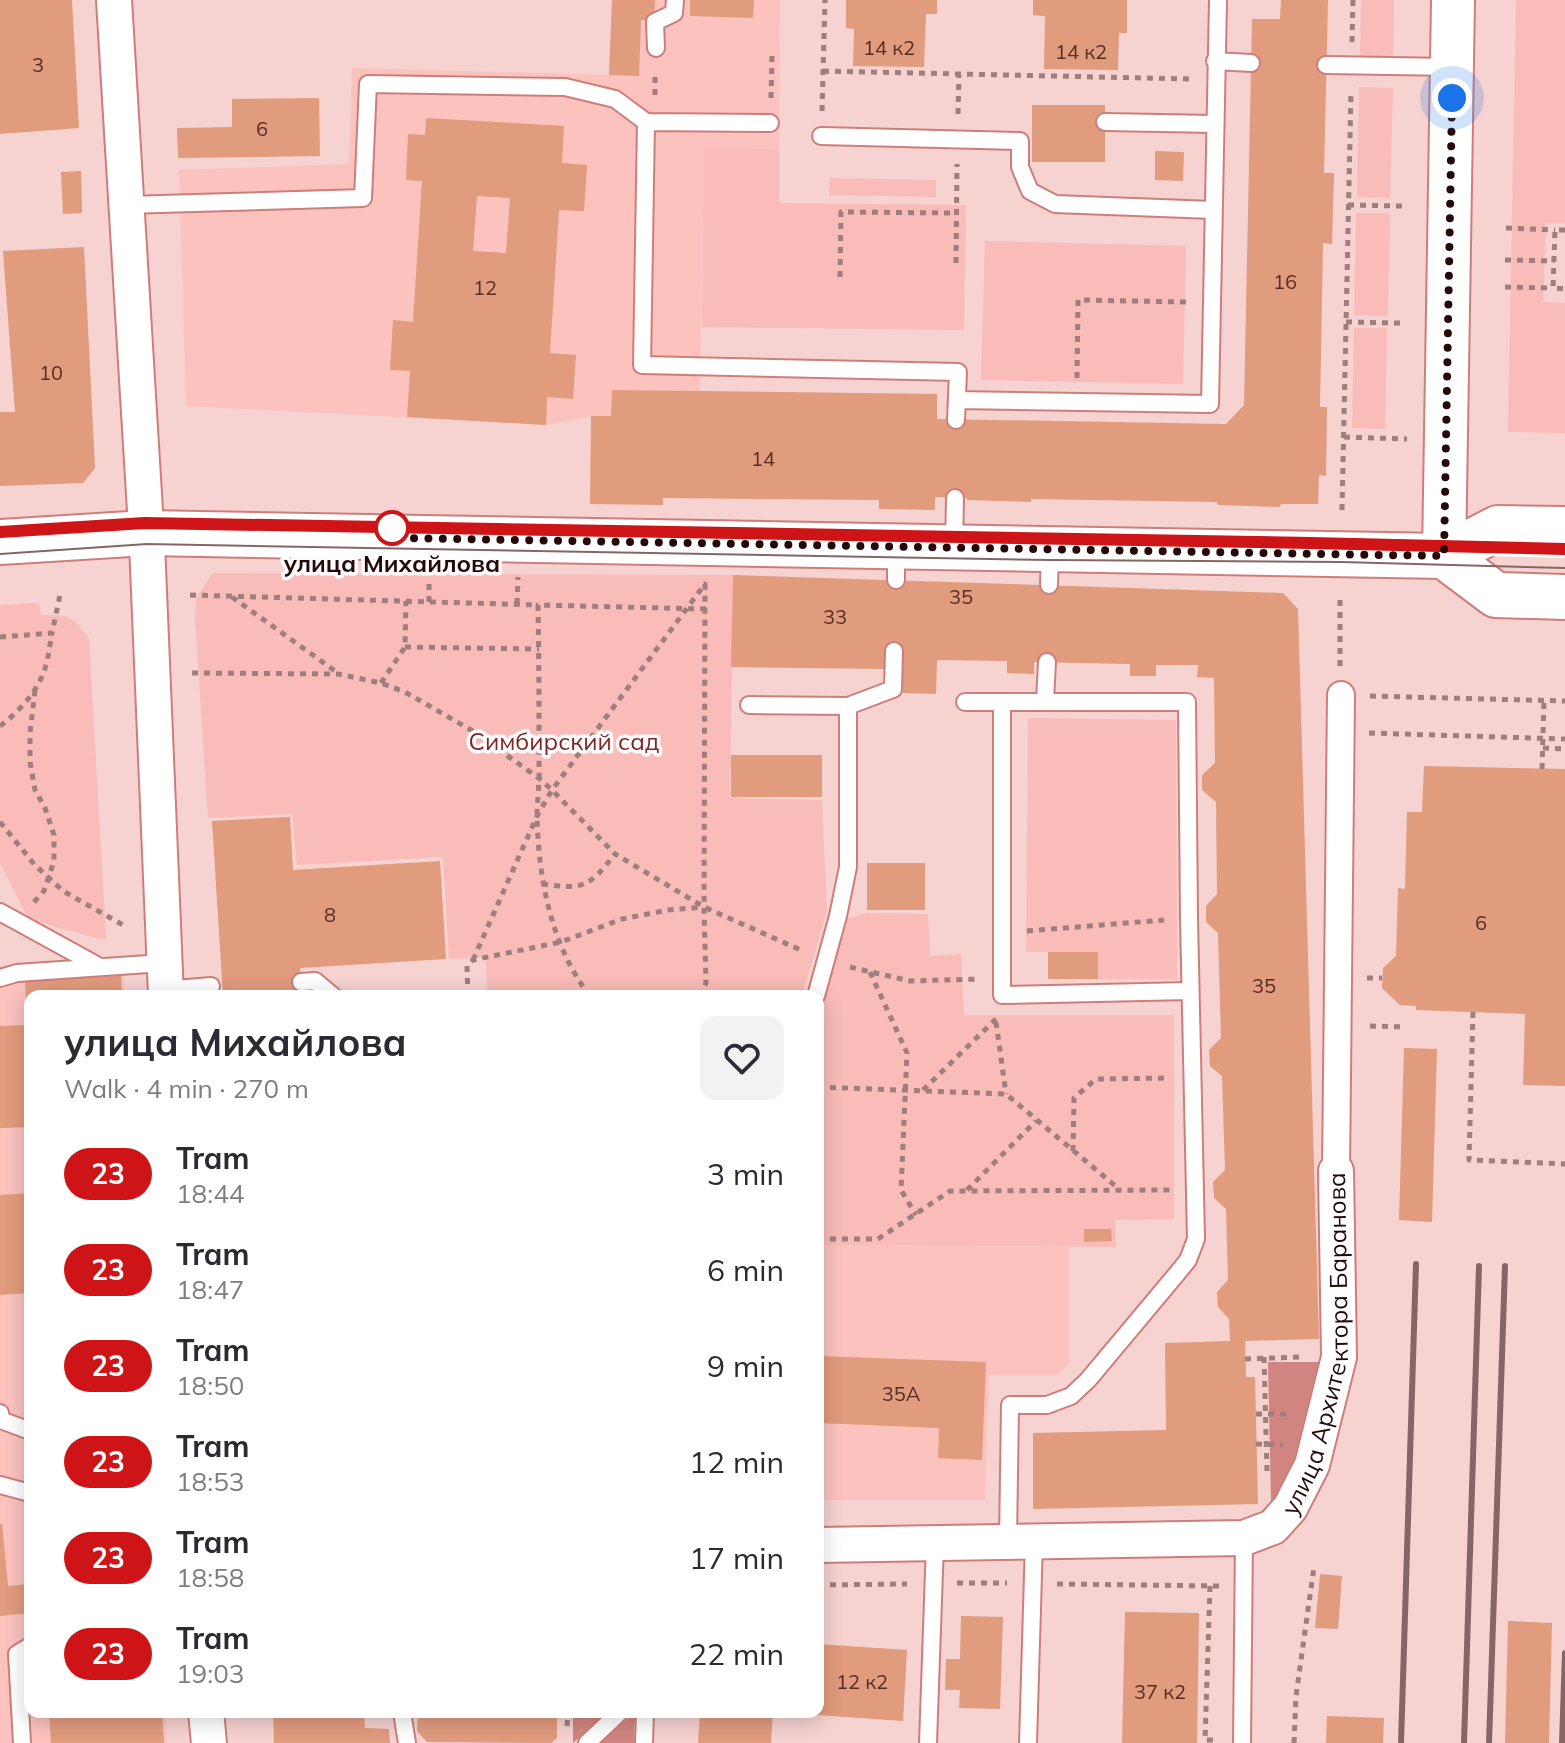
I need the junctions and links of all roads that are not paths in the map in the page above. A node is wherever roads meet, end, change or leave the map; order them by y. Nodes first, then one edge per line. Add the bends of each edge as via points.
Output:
1 (114, 0) edge
2 (675, 0) edge
3 (1218, 0) edge
4 (1453, 0) edge
5 (656, 48) road end
6 (1215, 61) junction
7 (1251, 63) dead end
8 (1326, 65) dead end
9 (1452, 67) junction
10 (646, 122) junction
11 (1105, 122) dead end
12 (770, 123) road end
13 (1214, 124) junction
14 (821, 136) road end
15 (126, 205) junction
16 (1213, 210) junction
17 (957, 400) junction
18 (956, 420) dead end
19 (955, 498) dead end
20 (1565, 529) edge
21 (146, 533) junction
22 (0, 542) edge
23 (954, 547) junction
24 (1444, 556) junction
25 (1565, 597) edge
26 (894, 651) dead end
27 (1047, 662) dead end
28 (1341, 695) road end
29 (1045, 701) junction
30 (965, 702) dead end
31 (1002, 702) junction
32 (749, 705) dead end
33 (848, 706) junction
34 (7, 916) edge
35 (101, 968) junction
36 (0, 978) edge
37 (301, 982) dead end
38 (165, 983) edge
39 (211, 986) dead end
40 (326, 990) edge
41 (817, 990) edge
42 (1190, 991) junction
43 (1336, 1171) joint
44 (0, 1413) edge
45 (24, 1429) edge
46 (0, 1485) edge
47 (24, 1491) edge
48 (1244, 1538) junction
49 (1021, 1541) junction
50 (935, 1543) junction
51 (824, 1545) edge
52 (24, 1650) edge
53 (207, 1718) edge
54 (403, 1718) edge
55 (614, 1718) edge
56 (645, 1718) edge
57 (1242, 1742) edge
58 (22, 1743) edge
59 (209, 1743) edge
60 (407, 1743) edge
61 (587, 1743) edge
62 (644, 1743) edge
63 (928, 1743) edge
64 (1028, 1743) edge

1 - 15 street
2 - 5 lane via 674,13 655,22
3 - 6 lane
4 - 9 street
6 - 7 lane
6 - 13 lane
8 - 9 lane
9 - 24 street
10 - 12 lane
10 - 15 lane via 615,99 565,87 368,84 363,198
10 - 17 lane via 642,365 958,372
11 - 13 lane
13 - 16 lane
14 - 16 lane via 1020,141 1020,167 1030,191 1055,204
15 - 21 street
16 - 17 lane via 1210,404
17 - 18 lane
19 - 23 lane
20 - 24 main road via 1498,528
21 - 22 main road
21 - 23 main road via 896,563
21 - 38 street
23 - 24 main road via 1050,567
24 - 25 main road via 1496,595
26 - 33 lane via 893,689
27 - 29 lane
28 - 43 street, улица Архитектора Баранова
29 - 31 lane
29 - 42 lane via 1187,702
30 - 31 lane
31 - 42 lane via 1002,987
32 - 33 lane
33 - 41 lane via 848,867
34 - 35 lane
35 - 36 lane
35 - 38 lane
37 - 40 lane via 315,981
38 - 39 lane
42 - 49 lane via 1196,1239 1188,1260 1071,1396 1047,1405 1010,1405
43 - 48 street, улица Архитектора Баранова via 1339,1357 1312,1465 1290,1508 1273,1527
44 - 45 lane via 1,1420
46 - 47 lane
48 - 49 street, улица Архитектора Баранова
48 - 57 lane
49 - 50 street, улица Архитектора Баранова
49 - 64 lane
50 - 51 street, улица Архитектора Баранова
50 - 63 lane
52 - 58 lane via 17,1654
53 - 59 street
54 - 60 lane
55 - 61 lane
56 - 62 lane

